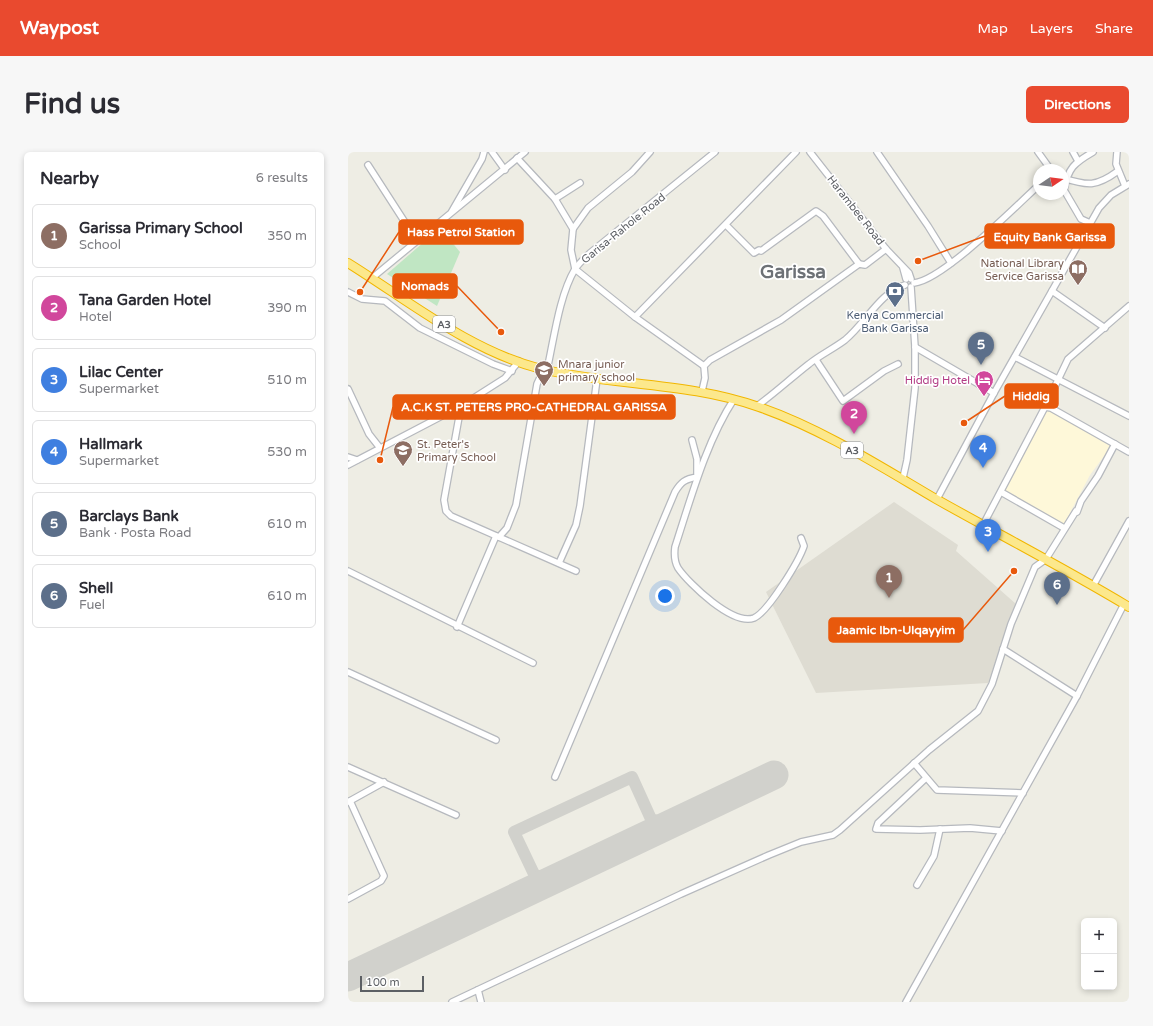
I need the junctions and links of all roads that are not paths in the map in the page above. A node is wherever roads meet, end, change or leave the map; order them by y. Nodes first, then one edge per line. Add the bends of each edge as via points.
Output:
1 (484, 152) edge
2 (492, 152) edge
3 (525, 152) edge
4 (650, 152) edge
5 (716, 152) edge
6 (796, 152) edge
7 (810, 152) edge
8 (877, 152) edge
9 (1038, 152) edge
10 (1073, 152) edge
11 (1093, 152) edge
12 (1117, 152) edge
13 (517, 158) junction
14 (1078, 161) junction
15 (1047, 164) edge
16 (368, 165) dead end
17 (505, 170) junction
18 (1069, 171) edge
19 (1118, 171) junction
20 (1069, 179) edge
21 (580, 183) dead end
22 (1127, 185) edge
23 (1033, 190) edge
24 (555, 199) junction
25 (1069, 199) edge
26 (450, 215) junction
27 (1090, 223) junction
28 (726, 224) junction
29 (573, 229) junction
30 (417, 240) junction
31 (886, 249) junction
32 (951, 262) junction
33 (859, 264) junction
34 (350, 266) edge
35 (575, 269) junction
36 (372, 278) junction
37 (909, 283) junction
38 (1052, 291) junction
39 (348, 292) edge
40 (1129, 306) edge
41 (635, 317) junction
42 (1105, 328) junction
43 (915, 347) junction
44 (1015, 357) junction
45 (816, 360) junction
46 (519, 361) junction
47 (898, 364) dead end
48 (704, 366) junction
49 (546, 370) junction
50 (512, 371) junction
51 (1058, 378) junction
52 (597, 379) junction
53 (348, 389) edge
54 (702, 391) junction
55 (994, 393) junction
56 (734, 399) junction
57 (462, 406) junction
58 (757, 406) junction
59 (1045, 406) junction
60 (1129, 416) edge
61 (692, 440) dead end
62 (1115, 444) junction
63 (380, 448) junction
64 (1129, 452) edge
65 (348, 457) edge
66 (357, 460) junction
67 (348, 465) edge
68 (697, 477) junction
69 (903, 478) junction
70 (1001, 492) junction
71 (937, 499) junction
72 (1129, 521) edge
73 (984, 525) junction
74 (1064, 528) junction
75 (498, 536) junction
76 (801, 538) dead end
77 (1046, 559) junction
78 (559, 563) junction
79 (348, 571) edge
80 (576, 571) dead end
81 (1093, 586) junction
82 (1126, 605) edge
83 (457, 627) junction
84 (1002, 649) junction
85 (533, 664) dead end
86 (348, 672) edge
87 (1077, 696) junction
88 (496, 740) dead end
89 (914, 763) junction
90 (348, 767) edge
91 (555, 777) dead end
92 (926, 778) junction
93 (384, 782) junction
94 (1023, 793) junction
95 (349, 801) edge
96 (456, 815) dead end
97 (940, 829) junction
98 (1002, 831) junction
99 (917, 885) dead end
100 (348, 899) edge
101 (478, 990) junction
102 (452, 1002) edge
103 (481, 1002) edge
104 (906, 1002) edge

1 - 26 street
2 - 17 street
3 - 13 street
4 - 29 street via 632,172 588,208
5 - 35 street, Garisa-Rahole Road via 590,253
6 - 28 street
7 - 31 street, Harambee Road
8 - 32 street
9 - 15 street
10 - 14 street
11 - 14 street
12 - 19 street
13 - 17 street
13 - 24 street
14 - 18 street
16 - 30 street
17 - 26 street
19 - 20 street via 1097,184 1084,184
19 - 22 street
21 - 24 street
22 - 27 street via 1104,202
23 - 32 street
24 - 29 street
25 - 27 street via 1081,219
26 - 30 street
27 - 38 street
28 - 33 street via 754,253 761,251 816,211 823,216
28 - 41 street
29 - 35 street via 571,250
30 - 36 street
31 - 33 street via 865,265
31 - 37 street, Harambee Road via 903,268
32 - 37 street via 924,281
33 - 48 street via 782,320
34 - 36 highway, A3
35 - 41 street
35 - 49 street, Garisa-Rahole Road via 564,297
36 - 46 highway, A3 via 455,331
37 - 43 street, Harambee Road
37 - 45 street via 897,287 885,296 850,335
38 - 42 street
38 - 44 street
39 - 50 street via 362,299 385,301 420,328
40 - 42 street
41 - 48 street
42 - 51 street via 1068,359
43 - 55 street
43 - 69 street, Harambee Road via 915,388
44 - 51 street
44 - 55 street
45 - 47 street via 843,401 884,371
45 - 58 street
46 - 49 highway, A3
46 - 50 street
48 - 54 street
49 - 52 highway, A3
49 - 75 street, Garisa-Rahole Road via 537,384 516,505 507,528
50 - 57 street
51 - 59 street
51 - 60 street
52 - 54 highway, A3
52 - 78 street via 580,506 576,525
53 - 63 street via 369,434
54 - 56 highway, A3
55 - 71 street
56 - 58 highway, A3
56 - 68 street
57 - 63 street
57 - 75 street via 444,506 451,516
58 - 69 highway, A3 via 802,424
59 - 62 street
59 - 70 street
61 - 68 street via 697,459
62 - 64 street
62 - 74 street via 1081,502 1080,508
63 - 66 street
65 - 66 street
66 - 67 street
68 - 76 street via 675,547 674,558 678,568 702,593 726,611 740,619 754,618 770,604 801,557 804,546
68 - 91 street via 687,479 675,492
69 - 71 highway, A3
70 - 73 street
70 - 74 street
71 - 73 highway, A3
72 - 81 street
73 - 77 highway, A3
74 - 77 street
75 - 78 street
75 - 83 street, Garisa-Rahole Road
77 - 81 highway, A3
77 - 84 street via 1035,567
78 - 80 street
79 - 83 street
81 - 82 highway, A3
82 - 87 street
83 - 85 street
84 - 87 street
84 - 89 street via 992,684 978,711
86 - 88 street
87 - 94 street
89 - 92 street
89 - 101 street via 833,835 801,842 769,855
90 - 93 street
92 - 94 street via 937,790
92 - 97 street via 878,823 876,829
93 - 95 street
93 - 96 street
94 - 98 street
95 - 100 street via 384,876 380,881
97 - 98 street
97 - 99 street via 934,856
98 - 104 street
101 - 102 street
101 - 103 street

